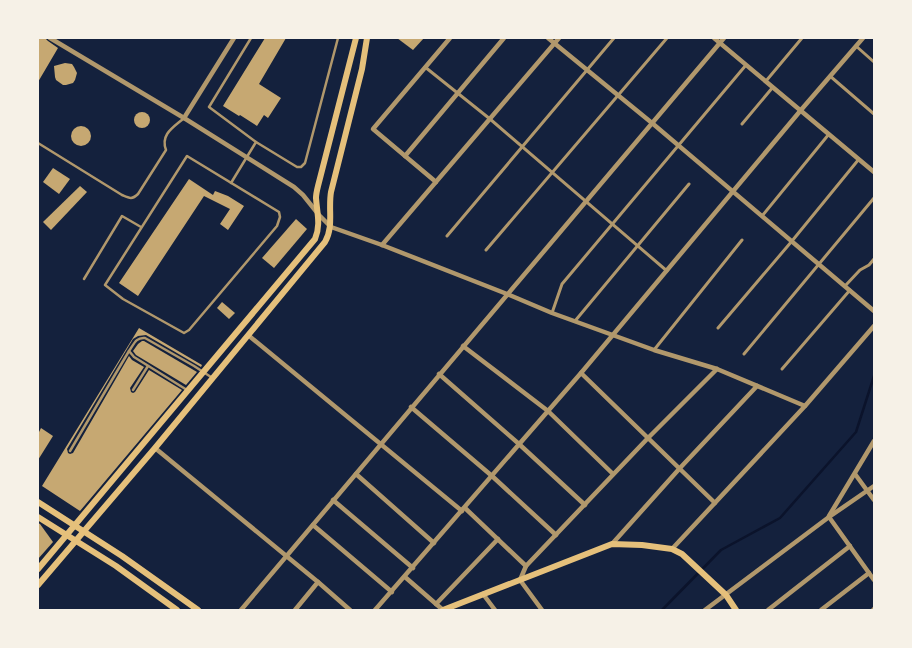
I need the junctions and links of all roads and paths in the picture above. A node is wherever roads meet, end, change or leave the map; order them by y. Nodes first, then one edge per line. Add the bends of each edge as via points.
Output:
1 (50, 38) edge
2 (234, 38) edge
3 (251, 38) edge
4 (338, 38) edge
5 (356, 38) edge
6 (367, 38) edge
7 (450, 38) edge
8 (504, 38) edge
9 (548, 38) edge
10 (558, 38) edge
11 (614, 38) edge
12 (668, 38) edge
13 (714, 38) edge
14 (724, 38) edge
15 (802, 38) edge
16 (863, 38) edge
17 (720, 42) junction
18 (554, 43) junction
19 (856, 46) junction
20 (874, 62) edge
21 (746, 64) junction
22 (425, 67) junction
23 (586, 70) junction
24 (830, 76) junction
25 (766, 81) junction
26 (773, 87) junction
27 (457, 93) junction
28 (618, 96) junction
29 (800, 110) junction
30 (874, 114) edge
31 (184, 118) junction
32 (490, 119) junction
33 (652, 123) junction
34 (742, 124) dead end
35 (829, 134) junction
36 (256, 142) junction
37 (38, 143) edge
38 (678, 146) junction
39 (522, 147) junction
40 (405, 156) junction
41 (247, 157) junction
42 (859, 159) junction
43 (874, 172) edge
44 (552, 173) junction
45 (436, 182) junction
46 (231, 183) junction
47 (689, 184) dead end
48 (733, 192) junction
49 (874, 198) edge
50 (586, 200) junction
51 (319, 215) junction
52 (762, 216) junction
53 (613, 224) junction
54 (141, 227) junction
55 (330, 227) junction
56 (447, 236) dead end
57 (742, 240) dead end
58 (792, 241) junction
59 (382, 245) junction
60 (638, 246) junction
61 (486, 250) dead end
62 (874, 259) edge
63 (819, 264) junction
64 (667, 270) junction
65 (84, 279) dead end
66 (845, 286) junction
67 (850, 290) junction
68 (507, 294) junction
69 (874, 311) edge
70 (552, 313) junction
71 (576, 321) junction
72 (874, 326) edge
73 (718, 328) dead end
74 (613, 334) junction
75 (248, 335) junction
76 (463, 346) junction
77 (654, 350) junction
78 (129, 351) junction
79 (744, 354) dead end
80 (148, 366) junction
81 (717, 369) junction
82 (782, 369) dead end
83 (203, 371) junction
84 (580, 373) junction
85 (439, 374) junction
86 (212, 378) junction
87 (757, 386) junction
88 (133, 390) dead end
89 (187, 390) junction
90 (804, 406) junction
91 (412, 407) junction
92 (548, 411) junction
93 (648, 438) junction
94 (874, 441) edge
95 (381, 444) junction
96 (519, 444) junction
97 (155, 448) junction
98 (70, 451) dead end
99 (680, 468) junction
100 (356, 474) junction
101 (613, 474) junction
102 (855, 474) junction
103 (492, 476) junction
104 (874, 486) edge
105 (868, 490) junction
106 (333, 500) junction
107 (874, 500) edge
108 (38, 502) edge
109 (715, 503) junction
110 (585, 504) junction
111 (463, 509) junction
112 (38, 517) edge
113 (829, 517) junction
114 (74, 525) junction
115 (312, 525) junction
116 (84, 531) junction
117 (66, 534) junction
118 (556, 535) junction
119 (498, 539) junction
120 (76, 540) junction
121 (434, 543) junction
122 (612, 544) junction
123 (850, 546) junction
124 (672, 549) junction
125 (286, 556) junction
126 (526, 566) junction
127 (413, 568) junction
128 (38, 569) edge
129 (870, 573) junction
130 (405, 577) junction
131 (520, 580) junction
132 (874, 580) edge
133 (318, 582) junction
134 (38, 585) edge
135 (392, 592) junction
136 (483, 594) junction
137 (726, 595) junction
138 (436, 604) junction
139 (177, 610) edge
140 (198, 610) edge
141 (241, 610) edge
142 (295, 610) edge
143 (350, 610) edge
144 (375, 610) edge
145 (443, 610) edge
146 (495, 610) edge
147 (542, 610) edge
148 (705, 610) edge
149 (736, 610) edge
150 (768, 610) edge
151 (821, 610) edge

1 - 31 street
2 - 31 street
3 - 36 lane via 208,107
4 - 36 lane via 305,164 296,167
5 - 51 main road via 318,186
6 - 55 main road via 329,202
7 - 22 street
8 - 27 street
9 - 18 street
10 - 18 street
11 - 23 street
12 - 28 street
13 - 17 street
14 - 17 street
15 - 25 street
16 - 19 street
17 - 21 street
17 - 33 street
18 - 23 street
18 - 32 street
19 - 20 street
19 - 24 street
21 - 25 street
21 - 38 street
22 - 27 street
22 - 40 street via 373,129
23 - 28 street
23 - 39 street
24 - 29 street
24 - 30 street
25 - 26 street
26 - 29 street
26 - 34 street
27 - 32 street
27 - 40 street
28 - 33 street
28 - 44 street
29 - 35 street
29 - 48 street
31 - 37 lane via 166,135 166,150 134,198 122,195
31 - 41 street
32 - 39 street
32 - 45 street
33 - 38 street
33 - 50 street
35 - 42 street
35 - 52 street
36 - 41 lane
38 - 48 street
38 - 53 street
39 - 44 street
39 - 56 street
40 - 45 street
41 - 46 lane
41 - 51 street via 299,191
42 - 43 street
42 - 58 street
44 - 50 street
44 - 61 street
45 - 59 street
46 - 54 lane via 187,156
46 - 54 lane via 279,212 280,217 277,226 184,333 123,299 105,285
47 - 60 street
48 - 52 street
48 - 64 street
49 - 63 street
50 - 53 street
50 - 68 street
51 - 55 street
51 - 83 main road via 315,239
52 - 58 street
53 - 60 street
53 - 70 street via 562,284
54 - 65 lane via 122,216
55 - 59 street
55 - 75 main road via 325,242
57 - 77 street
58 - 63 street
58 - 73 street
59 - 68 street
60 - 64 street
60 - 71 street
62 - 66 street
63 - 66 street
63 - 79 street
64 - 74 street
66 - 67 street
67 - 69 street
67 - 82 street
68 - 70 street
68 - 76 street
70 - 71 street
71 - 74 street
72 - 90 street
74 - 77 street
74 - 84 street
75 - 86 main road
75 - 95 street
76 - 85 street
76 - 92 street
77 - 81 street
78 - 80 lane
78 - 83 lane via 136,341 145,338
78 - 98 lane
80 - 88 lane
80 - 89 lane
81 - 87 street
81 - 93 street
83 - 86 lane
83 - 89 main road
84 - 92 street
84 - 93 street
85 - 91 street
85 - 96 street
86 - 97 main road
87 - 90 street
87 - 99 street
89 - 114 main road
90 - 109 street
91 - 95 street
91 - 103 street
92 - 96 street
92 - 101 street
93 - 99 street
93 - 101 street
94 - 102 street
95 - 100 street
95 - 111 street
96 - 103 street
96 - 110 street
97 - 116 main road
97 - 125 street
99 - 109 street
99 - 122 street
100 - 106 street
100 - 121 street
101 - 110 street
102 - 105 street
102 - 113 street
103 - 111 street
103 - 118 street
104 - 105 street
105 - 107 street
105 - 113 street
106 - 115 street
106 - 127 street
108 - 114 main road
109 - 124 street
110 - 118 street
111 - 119 street
111 - 121 street
112 - 117 main road
113 - 123 street
113 - 137 street
114 - 116 main road
114 - 117 main road
115 - 125 street
115 - 135 street
116 - 120 main road
116 - 140 main road
117 - 120 main road
117 - 128 main road
118 - 126 street
119 - 126 street
119 - 138 street
120 - 134 main road
120 - 139 main road
121 - 127 street
122 - 124 main road
122 - 131 main road
123 - 129 street
123 - 150 street
124 - 137 main road via 682,554
125 - 133 street
125 - 141 street
126 - 131 street
127 - 130 street
129 - 132 street
129 - 151 street
130 - 135 street
130 - 138 street
131 - 136 main road
131 - 147 street
133 - 142 street
133 - 143 street
135 - 144 street
136 - 145 main road
136 - 146 street
137 - 148 street
137 - 149 main road
138 - 145 street

